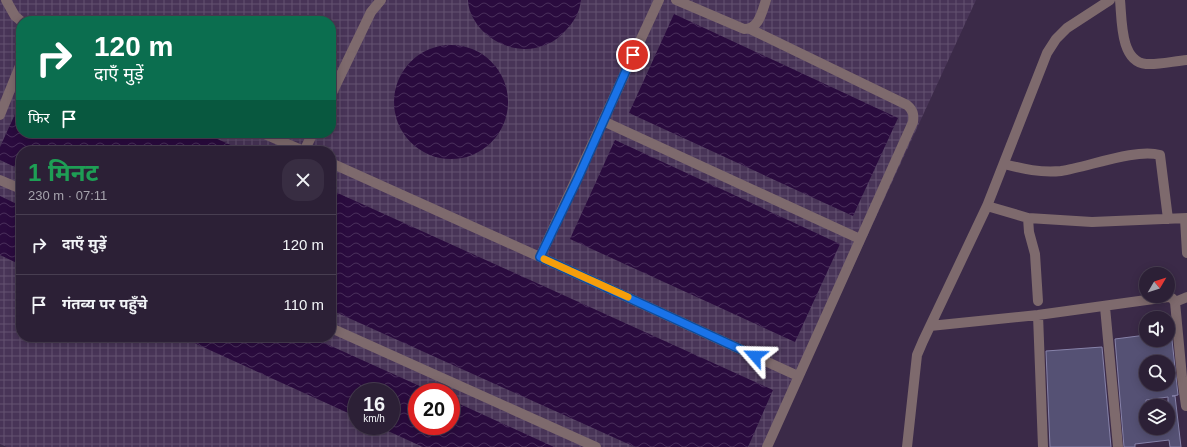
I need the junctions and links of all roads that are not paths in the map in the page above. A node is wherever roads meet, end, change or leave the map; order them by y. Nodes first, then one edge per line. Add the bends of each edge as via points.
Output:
1 (6, 0) edge
2 (381, 0) edge
3 (659, 0) edge
4 (676, 0) edge
5 (766, 0) edge
6 (1110, 0) edge
7 (1120, 0) edge
8 (16, 17) edge
9 (750, 29) junction
10 (1187, 60) edge
11 (16, 75) edge
12 (336, 85) edge
13 (0, 115) edge
14 (603, 121) junction
15 (274, 138) edge
16 (292, 146) edge
17 (1004, 164) junction
18 (336, 165) edge
19 (0, 180) edge
20 (16, 187) edge
21 (987, 206) junction
22 (1028, 218) junction
23 (1186, 219) edge
24 (1168, 220) junction
25 (860, 239) junction
26 (1187, 253) edge
27 (540, 257) junction
28 (1187, 297) edge
29 (1038, 301) dead end
30 (1139, 302) edge
31 (1175, 302) joint
32 (1105, 307) junction
33 (1038, 315) junction
34 (930, 326) junction
35 (336, 330) edge
36 (798, 376) junction
37 (1186, 406) edge
38 (596, 447) edge
39 (767, 447) edge
40 (907, 447) edge
41 (1043, 447) edge
42 (1118, 447) edge

1 - 8 street
2 - 12 street via 371,12
3 - 14 street
4 - 9 street via 744,29
5 - 9 street via 758,20
6 - 17 street via 1067,28 1056,39 1047,53
7 - 10 street via 1125,43 1137,62 1146,64
9 - 25 street via 911,108 914,115 912,122
11 - 13 street
14 - 25 street
14 - 27 street
15 - 16 street
17 - 21 street
17 - 24 street via 1036,172 1061,171 1137,154 1160,155
18 - 27 street
19 - 20 street
21 - 22 street
21 - 34 street
22 - 24 street via 1092,222
22 - 29 street via 1035,254
23 - 24 street
23 - 26 street
25 - 36 street
27 - 36 street
28 - 31 street
30 - 32 street
31 - 37 street
32 - 33 street
32 - 42 street
33 - 34 street
33 - 41 street
34 - 40 street via 917,355
35 - 38 street
36 - 39 street

